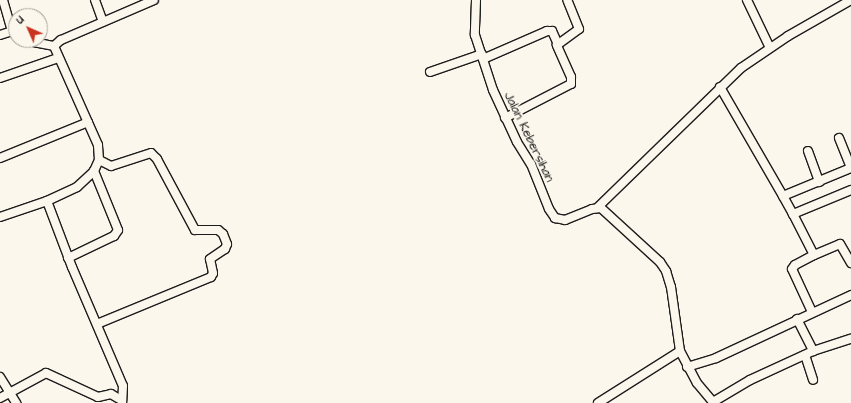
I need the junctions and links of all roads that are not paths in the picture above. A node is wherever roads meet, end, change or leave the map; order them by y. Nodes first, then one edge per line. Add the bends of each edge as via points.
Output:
1 (3, 0) edge
2 (95, 0) edge
3 (154, 0) edge
4 (476, 0) edge
5 (567, 0) edge
6 (746, 0) edge
7 (851, 0) edge
8 (8, 15) edge
9 (103, 22) junction
10 (557, 42) junction
11 (48, 45) edge
12 (54, 46) junction
13 (770, 48) junction
14 (482, 57) junction
15 (58, 58) junction
16 (430, 72) dead end
17 (0, 78) edge
18 (720, 87) junction
19 (505, 118) junction
20 (88, 122) junction
21 (839, 138) dead end
22 (808, 151) dead end
23 (0, 158) edge
24 (99, 160) junction
25 (851, 168) edge
26 (94, 171) junction
27 (819, 182) junction
28 (851, 190) edge
29 (783, 196) junction
30 (48, 202) junction
31 (597, 208) junction
32 (793, 214) junction
33 (0, 216) edge
34 (814, 255) junction
35 (68, 258) junction
36 (851, 263) edge
37 (851, 295) edge
38 (812, 312) junction
39 (797, 319) junction
40 (97, 324) junction
41 (851, 339) edge
42 (680, 351) junction
43 (813, 351) junction
44 (805, 355) junction
45 (687, 367) junction
46 (0, 377) edge
47 (813, 380) dead end
48 (10, 393) junction
49 (0, 398) edge
50 (121, 402) edge
51 (16, 403) edge
52 (598, 403) edge
53 (714, 403) edge

1 - 8 street
2 - 9 street
3 - 9 street
4 - 14 street, Jalan Kebersihan via 475,34
5 - 10 street via 580,29
6 - 13 street
7 - 13 street
9 - 12 street
10 - 14 street via 550,30
10 - 19 street via 571,77 571,84
11 - 12 street
12 - 15 street
13 - 18 street
14 - 16 street
14 - 19 street, Jalan Kebersihan
15 - 17 street
15 - 20 street
18 - 29 street
18 - 31 street
19 - 31 street, Jalan Kebersihan via 531,164 555,218 565,220
20 - 23 street
20 - 24 street via 98,145
21 - 25 street
22 - 27 street
24 - 26 street
24 - 40 street via 111,166 151,153 157,159 195,230 218,230 223,234 227,244 225,249 210,259 213,273 211,277
25 - 27 street
26 - 30 street via 84,182
26 - 35 street via 119,227 114,236
27 - 29 street
28 - 32 street
29 - 32 street
30 - 33 street
30 - 35 street
31 - 42 street via 606,212 660,262 666,271
32 - 34 street
34 - 36 street via 840,244
34 - 38 street via 792,269
35 - 40 street
37 - 38 street
38 - 39 street
39 - 43 street
39 - 45 street via 716,358
40 - 50 street via 123,386
41 - 43 street
42 - 45 street
42 - 52 street
43 - 44 street
44 - 47 street
44 - 53 street via 750,380
45 - 53 street
46 - 48 street
48 - 49 street
48 - 50 street via 46,373 98,397 111,394
48 - 51 street

